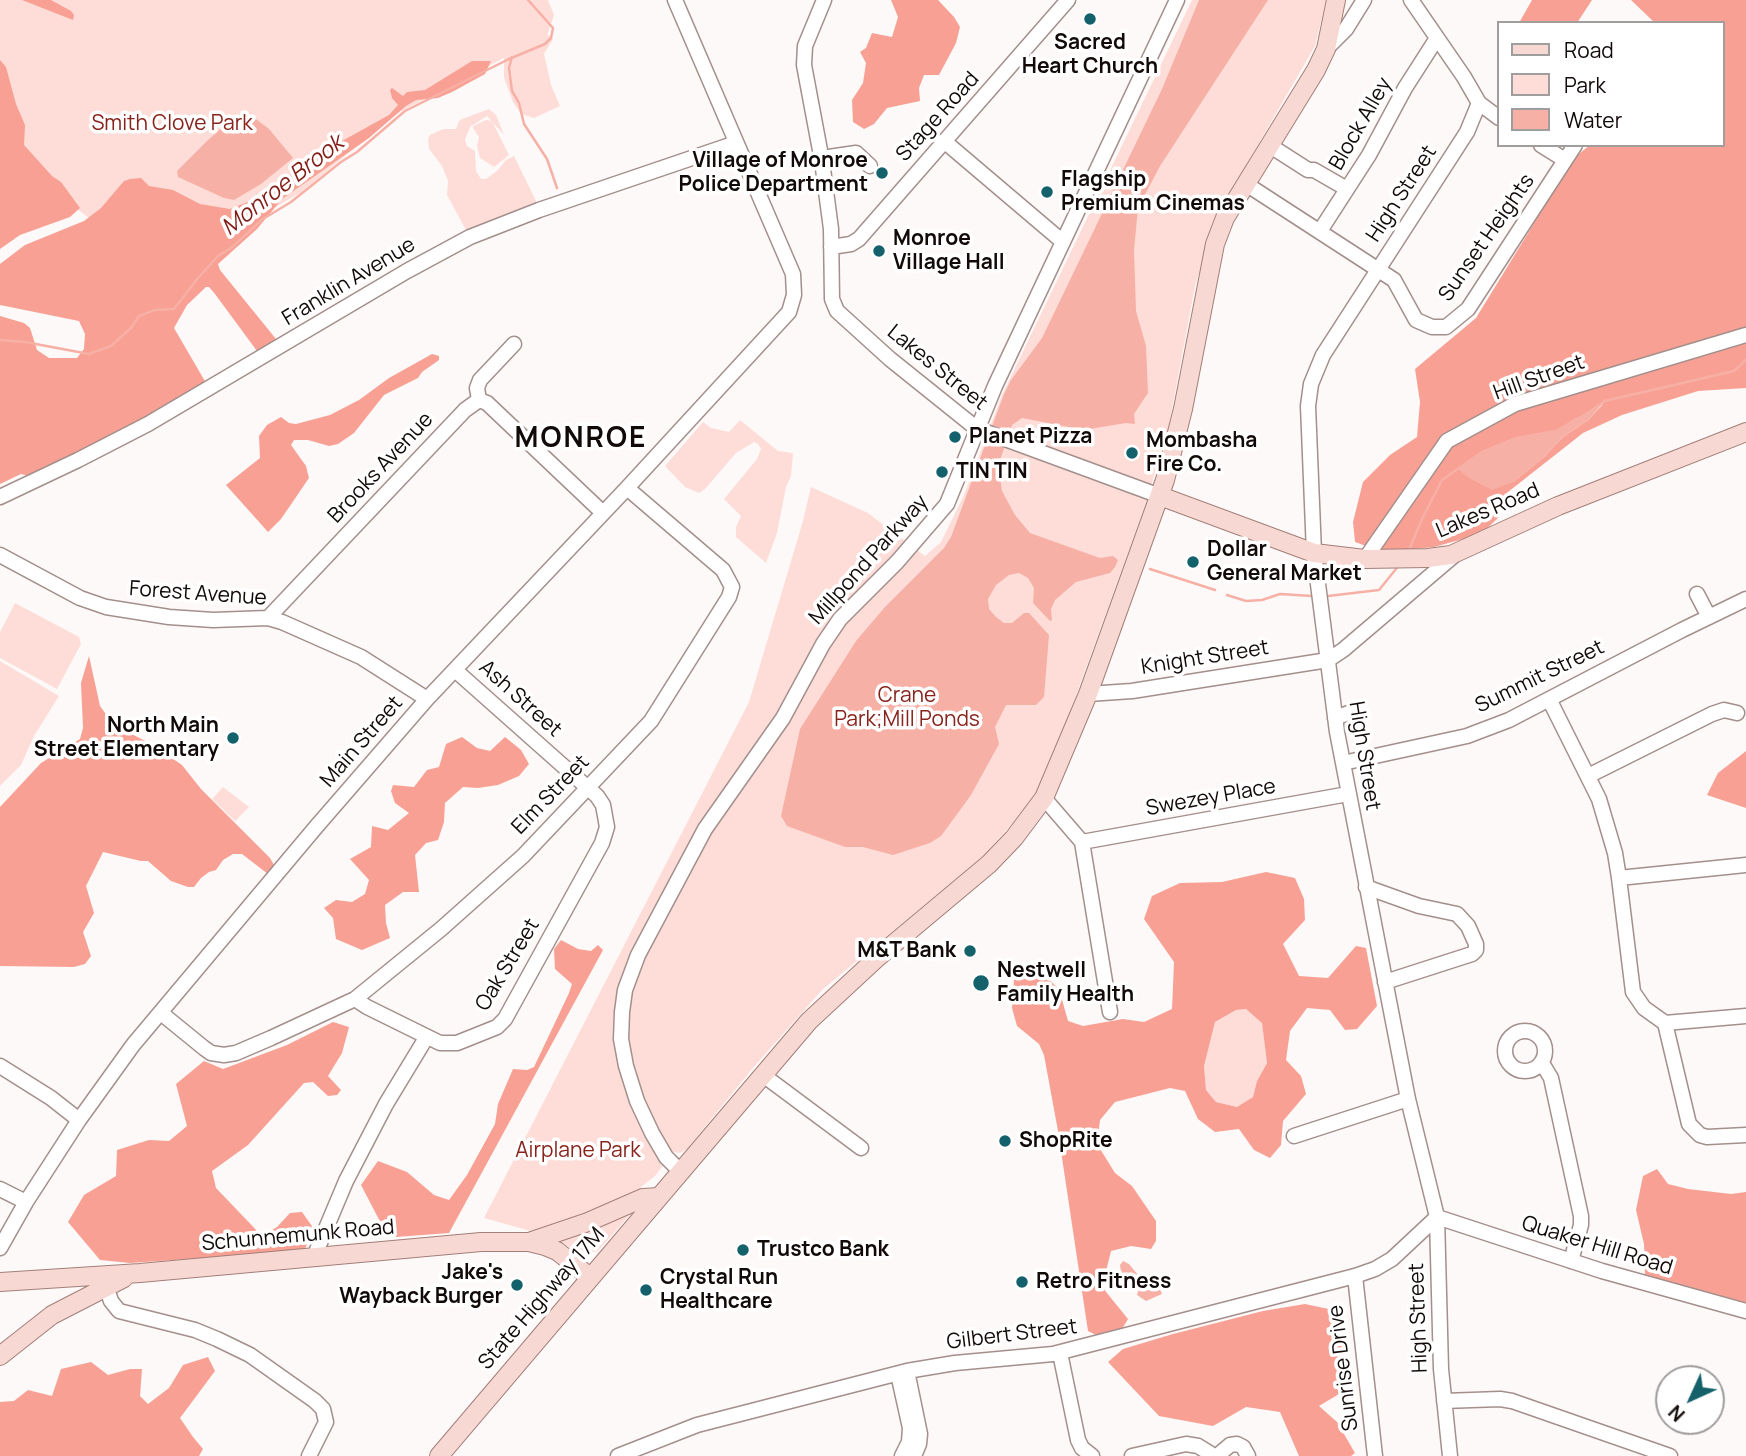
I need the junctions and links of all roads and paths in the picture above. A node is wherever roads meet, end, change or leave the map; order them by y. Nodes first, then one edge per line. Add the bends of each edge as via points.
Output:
1 (675, 0) edge
2 (824, 0) edge
3 (1068, 0) edge
4 (1177, 0) edge
5 (1336, 0) edge
6 (1364, 0) edge
7 (1411, 0) edge
8 (1437, 38) junction
9 (1326, 49) junction
10 (1479, 103) junction
11 (1498, 117) edge
12 (944, 141) junction
13 (736, 143) junction
14 (1269, 145) junction
15 (1544, 147) edge
16 (1573, 147) edge
17 (822, 158) junction
18 (1565, 160) junction
19 (870, 166) dead end
20 (1245, 184) junction
21 (1346, 190) junction
22 (1320, 231) junction
23 (1063, 242) junction
24 (831, 247) junction
25 (1378, 270) junction
26 (1746, 335) edge
27 (514, 344) dead end
28 (479, 400) junction
29 (984, 431) junction
30 (1746, 432) edge
31 (627, 488) junction
32 (1160, 496) junction
33 (0, 498) edge
34 (603, 513) junction
35 (1458, 552) junction
36 (1314, 553) junction
37 (0, 555) edge
38 (1365, 559) junction
39 (1697, 594) dead end
40 (1746, 599) edge
41 (1709, 617) junction
42 (268, 618) junction
43 (1328, 660) junction
44 (455, 670) junction
45 (1088, 694) junction
46 (428, 699) junction
47 (1549, 699) junction
48 (1354, 711) dead end
49 (1737, 713) dead end
50 (1335, 718) junction
51 (1343, 763) junction
52 (1588, 776) junction
53 (588, 788) junction
54 (1348, 794) junction
55 (1044, 798) junction
56 (1082, 842) junction
57 (1746, 865) edge
58 (1619, 878) junction
59 (1366, 887) junction
60 (1385, 982) junction
61 (355, 999) junction
62 (1110, 1012) dead end
63 (160, 1013) junction
64 (1746, 1016) edge
65 (1665, 1023) junction
66 (426, 1038) junction
67 (1542, 1063) dead end
68 (0, 1066) edge
69 (763, 1075) junction
70 (1408, 1100) junction
71 (79, 1120) junction
72 (1746, 1135) edge
73 (1294, 1136) dead end
74 (861, 1149) dead end
75 (680, 1171) junction
76 (0, 1189) edge
77 (659, 1197) junction
78 (26, 1202) junction
79 (1437, 1217) junction
80 (529, 1242) junction
81 (0, 1248) edge
82 (314, 1257) junction
83 (1571, 1261) junction
84 (140, 1273) junction
85 (1355, 1276) junction
86 (590, 1277) junction
87 (0, 1282) edge
88 (106, 1286) junction
89 (1746, 1311) edge
90 (1060, 1353) junction
91 (0, 1356) edge
92 (903, 1373) junction
93 (1444, 1401) junction
94 (309, 1456) edge
95 (439, 1456) edge
96 (618, 1456) edge
97 (902, 1456) edge
98 (914, 1456) edge
99 (1091, 1456) edge
100 (1132, 1456) edge
101 (1215, 1456) edge
102 (1248, 1456) edge
103 (1375, 1456) edge
104 (1450, 1456) edge
105 (1670, 1456) edge

1 - 13 street
2 - 17 street, Lakes Street via 805,46 804,65
3 - 12 street, Stage Road
4 - 23 street, Millpond Parkway
5 - 9 main road, State Highway 17M
6 - 9 street via 1346,29
7 - 8 street
8 - 10 street
8 - 21 street, Block Alley
9 - 14 main road, State Highway 17M
10 - 11 street
10 - 25 street, High Street via 1467,132
12 - 23 street
12 - 24 street, Stage Road via 859,239
13 - 31 street, Main Street via 793,274 794,295 785,319
13 - 33 street, Franklin Avenue via 470,237 164,415
14 - 20 main road, State Highway 17M
14 - 21 street
15 - 18 street
16 - 18 street
17 - 19 street via 856,153
17 - 24 street, Lakes Street
18 - 25 street, Sunset Heights via 1468,309 1446,327 1416,320 1394,281
20 - 22 street
20 - 32 main road, State Highway 17M via 1215,244 1177,435
21 - 22 street, Block Alley
22 - 25 street
23 - 29 street, Millpond Parkway via 995,386
24 - 29 street, Lakes Street via 832,299 841,316 961,418
25 - 36 street, High Street via 1323,355 1311,384 1308,418
26 - 38 street, Hill Street via 1515,404 1447,441
27 - 28 street, Brooks Avenue via 480,380
28 - 34 street
28 - 42 street, Brooks Avenue
29 - 32 street, Lakes Street
29 - 75 street, Millpond Parkway via 947,504 840,619 823,644 783,718 705,829 638,955 622,1012 626,1066 652,1133
30 - 35 main road, Lakes Road via 1558,506
31 - 34 street, Main Street
31 - 53 street, Elm Street via 721,568 732,589 664,703
32 - 36 main road, Lakes Road
32 - 45 main road, State Highway 17M
34 - 44 street, Main Street
35 - 38 main road, Lakes Road via 1428,558
35 - 43 street
36 - 38 main road, Lakes Road
36 - 43 street, High Street
37 - 42 street, Forest Avenue via 106,607 213,620
39 - 41 street
40 - 41 street, Summit Street
41 - 47 street, Summit Street
42 - 46 street, Forest Avenue via 361,657
43 - 45 street, Knight Street
43 - 50 street, High Street
44 - 46 street, Main Street
44 - 53 street, Ash Street
45 - 55 main road, State Highway 17M
46 - 63 street, Main Street
47 - 51 street, Summit Street via 1467,736
47 - 52 street
48 - 50 street
49 - 52 street via 1724,710 1712,714
50 - 51 street, High Street
51 - 54 street, High Street
52 - 58 street via 1599,799
53 - 61 street, Elm Street via 485,891
53 - 66 street, Oak Street via 603,805 607,827 602,843 505,1019 488,1032 457,1043
54 - 56 street, Swezey Place
54 - 59 street, High Street
55 - 56 street
55 - 69 main road, State Highway 17M via 989,864 839,991
56 - 62 street
57 - 58 street
58 - 65 street via 1633,992 1644,1008
59 - 60 street, High Street
59 - 60 street via 1457,914 1476,944 1472,954
60 - 70 street, High Street
61 - 63 street, Elm Street via 224,1055 211,1053
61 - 66 street, Oak Street
63 - 71 street, Main Street
64 - 65 street
65 - 72 street via 1689,1124 1707,1138
66 - 82 street via 385,1104
67 - 83 street via 1551,1079 1581,1216
68 - 71 street
69 - 74 street
69 - 75 main road, State Highway 17M
70 - 73 street
70 - 79 street, High Street
71 - 78 street, Main Street
75 - 77 main road, State Highway 17M
76 - 78 street
77 - 80 main road via 643,1198
77 - 86 main road, State Highway 17M
78 - 81 street, Main Street
79 - 83 street, Quaker Hill Road
79 - 85 street, Gilbert Street via 1392,1259
79 - 93 street, High Street
80 - 82 main road, Schunnemunk Road
80 - 86 main road, Schunnemunk Road via 557,1251
82 - 84 main road, Schunnemunk Road
83 - 89 street, Quaker Hill Road
84 - 87 main road, Schunnemunk Road
84 - 88 main road
85 - 90 street, Gilbert Street
85 - 103 street, Sunrise Drive
86 - 95 main road, State Highway 17M
88 - 91 main road via 52,1315
88 - 94 street via 119,1311 217,1339 250,1355 315,1401 326,1422
90 - 92 street, Gilbert Street
90 - 99 street via 1077,1440
92 - 96 street, Gilbert Street via 697,1426
92 - 97 street via 910,1428
92 - 98 street via 920,1434
93 - 104 street, High Street
93 - 105 street via 1512,1401
100 - 101 street via 1186,1444
101 - 102 street via 1237,1444

